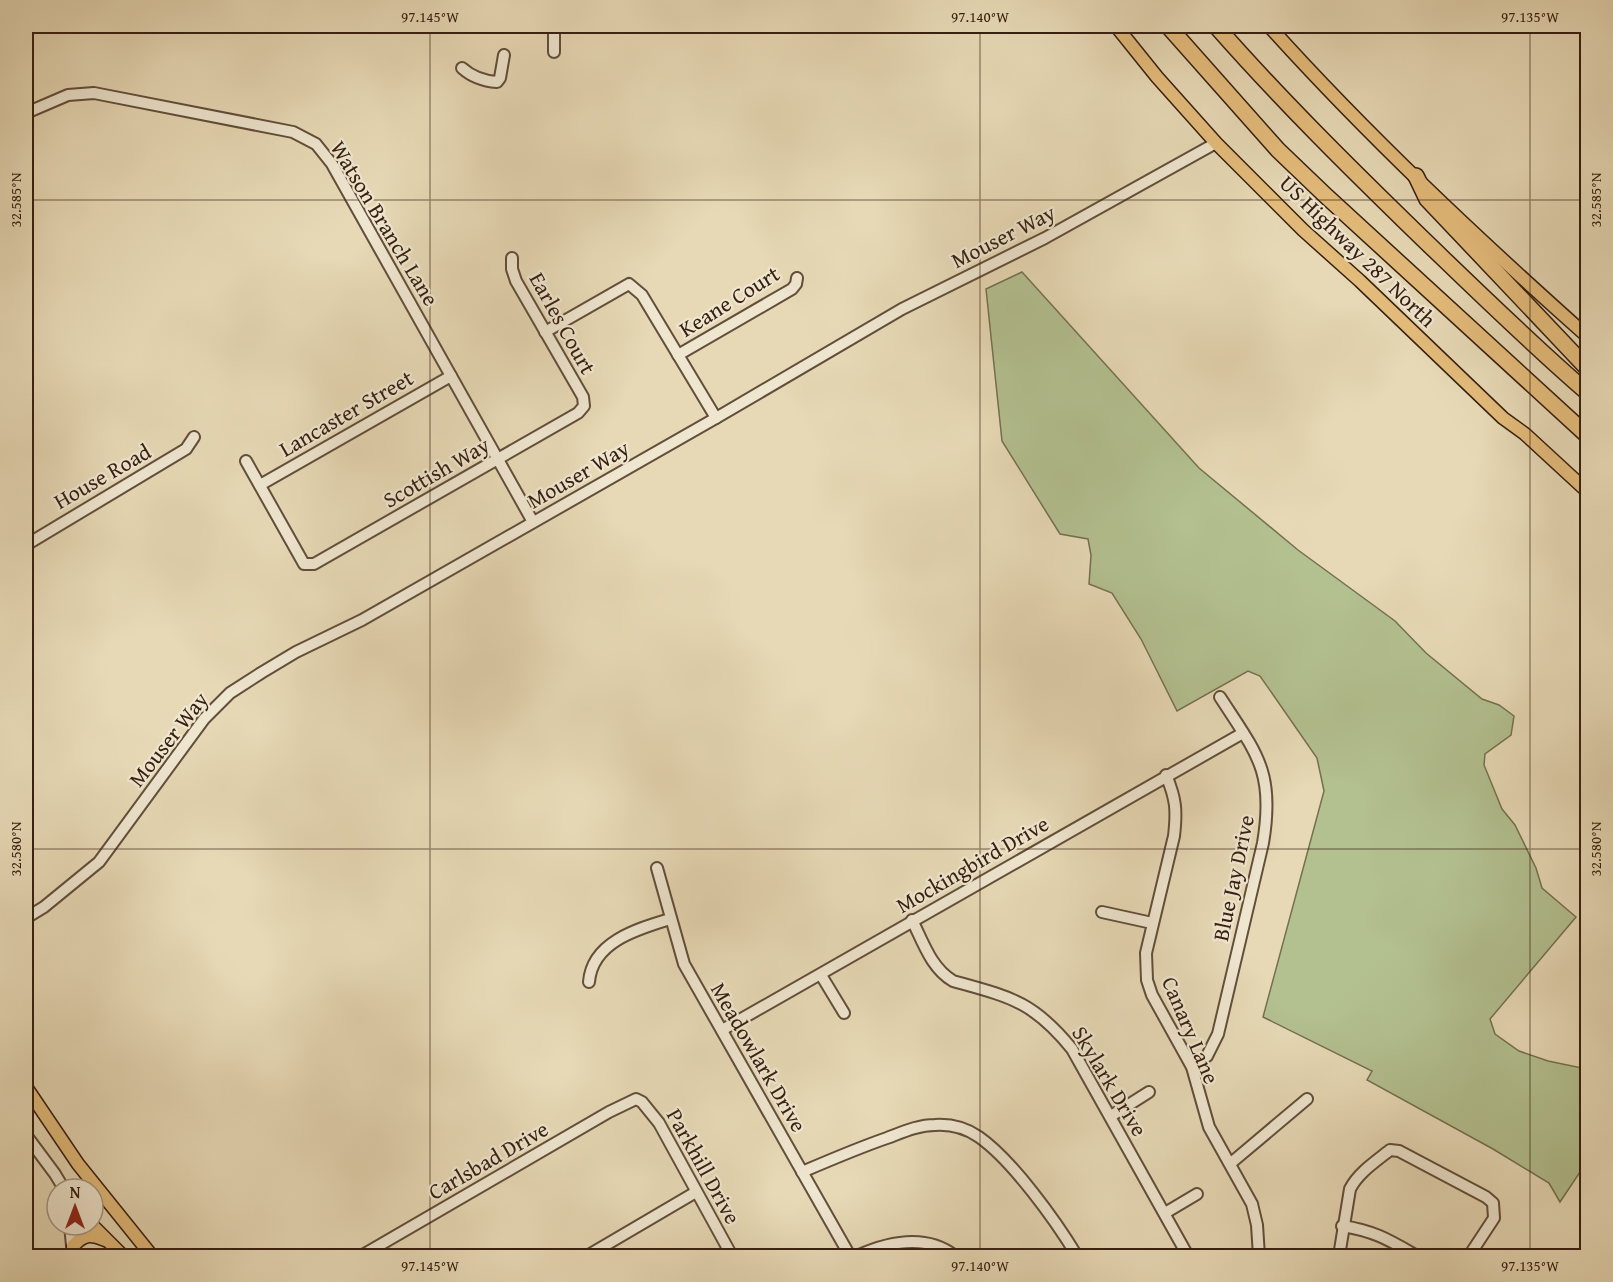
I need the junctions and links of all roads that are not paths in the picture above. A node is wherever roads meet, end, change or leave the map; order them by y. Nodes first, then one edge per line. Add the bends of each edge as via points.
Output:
1 (554, 26) edge
2 (1116, 26) edge
3 (1168, 26) edge
4 (1216, 26) edge
5 (1269, 26) edge
6 (554, 52) dead end
7 (504, 55) dead end
8 (462, 68) dead end
9 (26, 112) edge
10 (1216, 143) junction
11 (1416, 176) junction
12 (512, 258) dead end
13 (797, 278) dead end
14 (545, 332) junction
15 (1587, 337) edge
16 (678, 355) junction
17 (1587, 369) edge
18 (451, 376) junction
19 (1587, 393) edge
20 (584, 406) joint
21 (716, 418) junction
22 (1587, 436) edge
23 (194, 437) dead end
24 (498, 459) junction
25 (246, 461) dead end
26 (260, 485) junction
27 (1587, 492) edge
28 (533, 522) junction
29 (26, 545) edge
30 (1220, 697) dead end
31 (1243, 733) junction
32 (1166, 775) junction
33 (657, 868) dead end
34 (1102, 912) dead end
35 (26, 918) edge
36 (670, 919) junction
37 (912, 920) junction
38 (1152, 922) junction
39 (821, 975) junction
40 (589, 982) dead end
41 (844, 1013) dead end
42 (722, 1030) junction
43 (1192, 1068) junction
44 (26, 1087) edge
45 (1149, 1092) dead end
46 (636, 1099) joint
47 (1307, 1099) dead end
48 (1111, 1116) junction
49 (26, 1135) edge
50 (1231, 1163) junction
51 (802, 1172) junction
52 (57, 1177) edge
53 (696, 1192) junction
54 (1197, 1194) dead end
55 (1165, 1213) junction
56 (1342, 1227) junction
57 (102, 1237) edge
58 (105, 1240) junction
59 (73, 1251) edge
60 (123, 1257) edge
61 (152, 1257) edge
62 (361, 1257) edge
63 (586, 1257) edge
64 (732, 1257) edge
65 (849, 1257) edge
66 (856, 1257) edge
67 (955, 1257) edge
68 (1077, 1257) edge
69 (1188, 1257) edge
70 (1258, 1257) edge
71 (1339, 1257) edge
72 (1417, 1257) edge
73 (1469, 1257) edge

1 - 6 street
2 - 10 main road, US Highway 287 North
3 - 22 highway via 1278,150
4 - 19 highway via 1347,166
5 - 11 main road
7 - 8 street via 497,82 470,75
9 - 18 street, Watson Branch Lane via 68,95 94,93 293,132 316,144 332,164
10 - 21 street, Mouser Way via 1045,238 902,309
10 - 27 main road, US Highway 287 North via 1303,230
11 - 15 main road
11 - 17 highway via 1426,199
12 - 14 street, Earles Court via 513,275
13 - 16 street, Keane Court via 792,289
14 - 16 street via 628,284 642,295
14 - 20 street, Earles Court via 583,397
16 - 21 street
18 - 24 street, Watson Branch Lane
18 - 26 street, Lancaster Street
20 - 24 street, Scottish Way
21 - 28 street, Mouser Way
23 - 29 street, House Road via 186,449
24 - 26 street, Scottish Way via 318,562 304,564
24 - 28 street, Watson Branch Lane
25 - 26 street
28 - 35 street, Mouser Way via 362,620 296,652 230,693 204,719 99,862
30 - 31 street, Blue Jay Drive
31 - 32 street, Mockingbird Drive
31 - 43 street, Blue Jay Drive via 1259,759 1267,784 1268,816 1218,1034 1208,1056
32 - 37 street, Mockingbird Drive
32 - 38 street, Canary Lane via 1174,795 1176,817
33 - 36 street, Meadowlark Drive
34 - 38 street
36 - 40 street via 631,933 598,954 589,971
36 - 42 street, Meadowlark Drive via 684,964
37 - 39 street, Mockingbird Drive
37 - 48 street, Skylark Drive via 931,958 948,978 1009,997 1055,1028 1072,1049
38 - 43 street, Canary Lane via 1146,955 1147,980
39 - 41 street
39 - 42 street, Mockingbird Drive
42 - 51 street, Meadowlark Drive
43 - 50 street, Canary Lane via 1209,1127
44 - 61 main road via 78,1164
45 - 48 street
46 - 53 street, Parkhill Drive via 659,1123
46 - 62 street, Carlsbad Drive
47 - 50 street
48 - 55 street, Skylark Drive
49 - 52 street
50 - 70 street, Canary Lane via 1252,1204
51 - 65 street, Meadowlark Drive
51 - 68 street via 919,1126 959,1127 978,1136 1025,1183
53 - 63 street
53 - 64 street, Parkhill Drive
54 - 55 street
55 - 69 street, Skylark Drive
56 - 71 street
56 - 72 street via 1378,1234
56 - 73 street via 1354,1181 1390,1150 1399,1151 1493,1203 1494,1218
57 - 58 main road
58 - 59 main road via 94,1236 80,1238
58 - 60 main road
66 - 67 street via 877,1247 907,1242 935,1245

